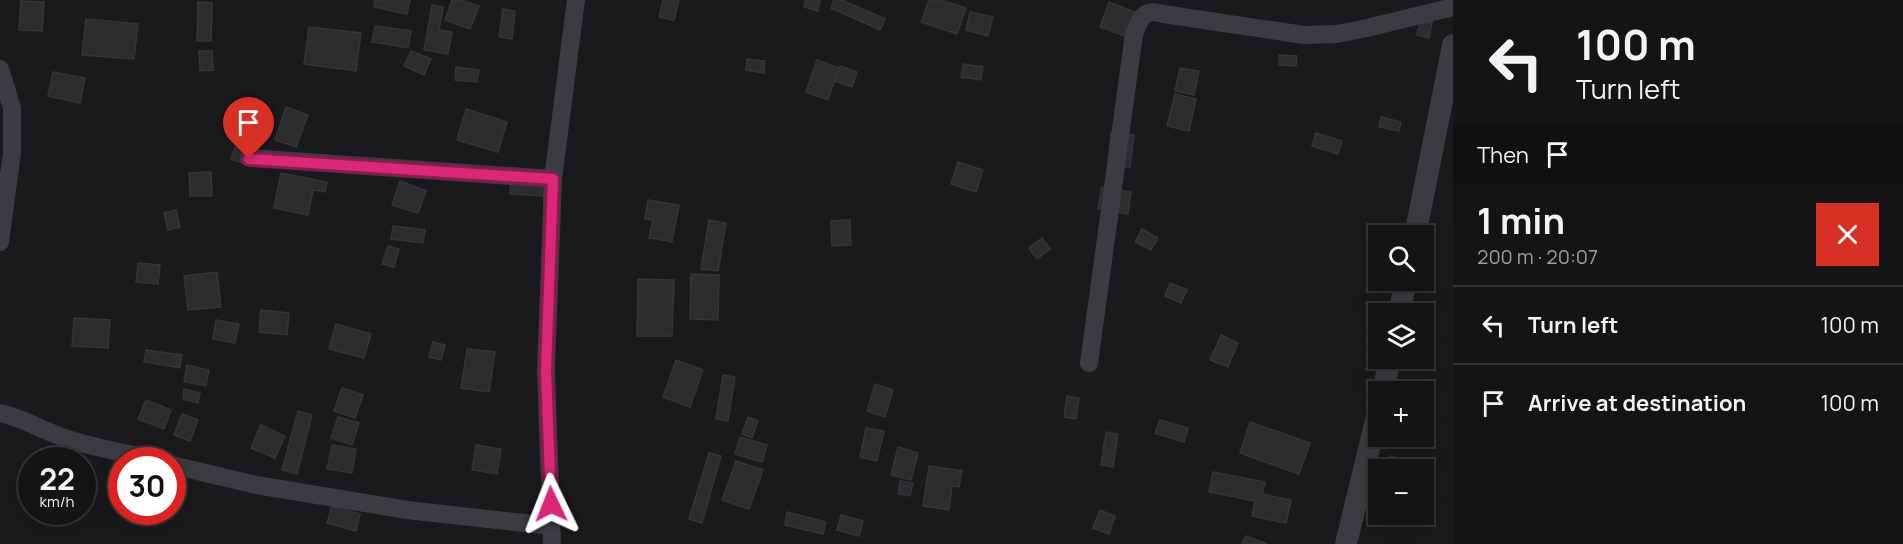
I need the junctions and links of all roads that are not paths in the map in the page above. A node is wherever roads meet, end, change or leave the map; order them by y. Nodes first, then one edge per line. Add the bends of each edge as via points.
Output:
1 (576, 0) edge
2 (1453, 7) edge
3 (1453, 45) edge
4 (0, 69) edge
5 (249, 159) dead end
6 (553, 179) junction
7 (1417, 225) edge
8 (0, 242) edge
9 (1089, 363) dead end
10 (0, 413) edge
11 (1370, 447) edge
12 (108, 449) edge
13 (186, 468) edge
14 (552, 535) edge
15 (1346, 544) edge

1 - 6 street
2 - 9 street via 1337,34 1304,35 1153,11 1145,14 1134,34
3 - 7 street
4 - 8 street via 12,108 12,153
5 - 6 street
6 - 14 street via 546,370
10 - 12 street via 43,431
11 - 15 street
13 - 14 street via 256,485

